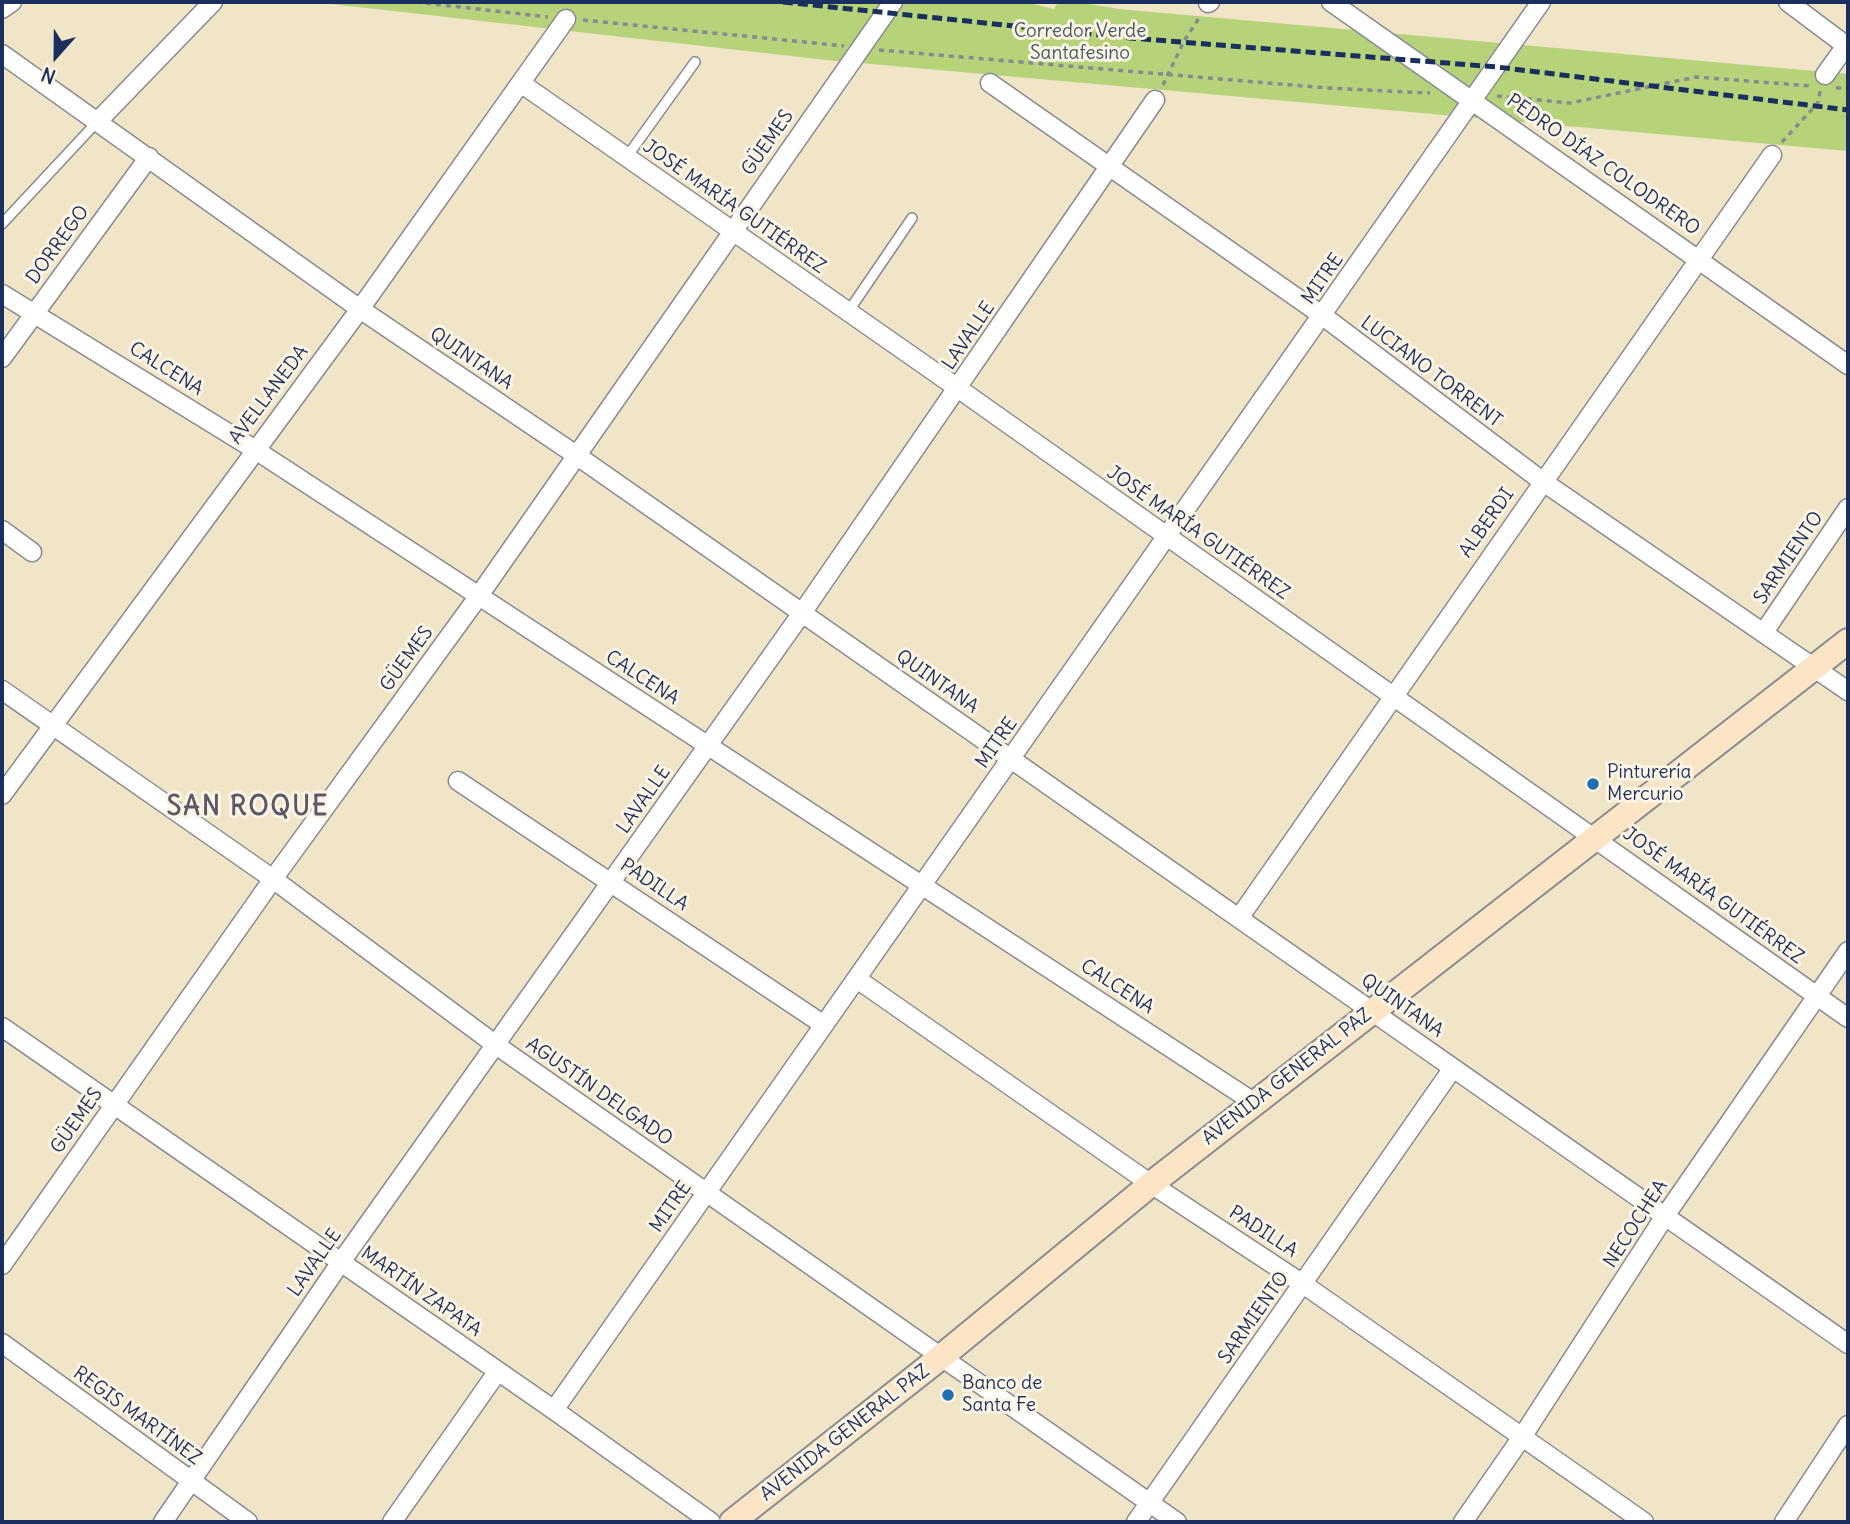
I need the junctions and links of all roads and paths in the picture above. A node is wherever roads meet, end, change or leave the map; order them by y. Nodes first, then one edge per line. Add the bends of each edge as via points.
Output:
1 (12, 2) edge
2 (213, 2) edge
3 (416, 2) edge
4 (893, 2) edge
5 (1331, 2) edge
6 (1541, 2) edge
7 (1788, 2) edge
8 (1209, 3) edge
9 (2, 9) edge
10 (566, 19) junction
11 (1848, 45) edge
12 (861, 48) junction
13 (2, 54) edge
14 (695, 62) dead end
15 (1040, 64) dead end
16 (1825, 75) joint
17 (990, 83) dead end
18 (522, 84) junction
19 (1156, 100) joint
20 (1474, 100) junction
21 (97, 122) junction
22 (1772, 155) joint
23 (149, 157) junction
24 (626, 158) junction
25 (1110, 167) junction
26 (912, 218) dead end
27 (2, 223) edge
28 (731, 233) junction
29 (1698, 258) junction
30 (2, 294) edge
31 (360, 309) junction
32 (848, 312) junction
33 (35, 313) junction
34 (1322, 316) junction
35 (2, 358) edge
36 (1848, 365) edge
37 (959, 388) junction
38 (254, 449) junction
39 (576, 455) junction
40 (1542, 481) junction
41 (1848, 508) edge
42 (2, 530) edge
43 (1168, 537) junction
44 (32, 552) dead end
45 (478, 597) junction
46 (802, 613) junction
47 (1764, 632) junction
48 (1848, 641) edge
49 (1814, 667) junction
50 (2, 690) edge
51 (1848, 691) edge
52 (1392, 696) junction
53 (51, 724) junction
54 (707, 746) junction
55 (1011, 760) junction
56 (458, 781) dead end
57 (2, 795) edge
58 (1596, 838) junction
59 (272, 879) junction
60 (613, 883) junction
61 (923, 884) junction
62 (1239, 918) junction
63 (1848, 951) edge
64 (857, 979) junction
65 (1817, 996) junction
66 (1372, 1010) junction
67 (1848, 1018) edge
68 (824, 1025) junction
69 (2, 1027) edge
70 (496, 1045) junction
71 (1453, 1068) junction
72 (1255, 1103) junction
73 (114, 1105) junction
74 (1151, 1184) junction
75 (706, 1194) junction
76 (1665, 1216) junction
77 (341, 1262) junction
78 (2, 1265) edge
79 (1303, 1284) junction
80 (2, 1343) edge
81 (1848, 1344) edge
82 (941, 1357) junction
83 (498, 1371) junction
84 (554, 1410) junction
85 (1848, 1425) edge
86 (1522, 1437) junction
87 (191, 1482) junction
88 (1149, 1504) junction
89 (163, 1522) edge
90 (248, 1522) edge
91 (392, 1522) edge
92 (710, 1522) edge
93 (732, 1522) edge
94 (1136, 1522) edge
95 (1177, 1522) edge
96 (1462, 1522) edge
97 (1644, 1522) edge
98 (1784, 1522) edge

1 - 9 street
2 - 21 street
3 - 10 path
4 - 12 street, GÜEMES
5 - 20 street, PEDRO DÍAZ COLODRERO
6 - 20 street, MITRE
7 - 11 street
8 - 19 path via 1184,41
10 - 12 path
10 - 18 street, AVELLANEDA
11 - 16 street
12 - 15 path
12 - 28 street, GÜEMES
13 - 21 street, QUINTANA
14 - 24 lane
16 - 22 path via 1818,103
17 - 25 street, LUCIANO TORRENT
18 - 24 street, JOSÉ MARÍA GUTIÉRREZ
18 - 31 street, AVELLANEDA
19 - 25 street, LAVALLE
20 - 29 street, PEDRO DÍAZ COLODRERO
20 - 34 street, MITRE
21 - 23 street, QUINTANA
21 - 27 lane
22 - 29 street, ALBERDI
23 - 31 street, QUINTANA
23 - 33 street, DORREGO
24 - 28 street, JOSÉ MARÍA GUTIÉRREZ
25 - 34 street, LUCIANO TORRENT
25 - 37 street, LAVALLE
26 - 32 lane
28 - 32 street, JOSÉ MARÍA GUTIÉRREZ
28 - 39 street, GÜEMES
29 - 36 street, PEDRO DÍAZ COLODRERO
29 - 40 street, ALBERDI
30 - 33 street, CALCENA
31 - 38 street, AVELLANEDA
31 - 39 street, QUINTANA
32 - 37 street, JOSÉ MARÍA GUTIÉRREZ
33 - 35 street, DORREGO
33 - 38 street, CALCENA
34 - 40 street, LUCIANO TORRENT
34 - 43 street, MITRE
37 - 43 street, JOSÉ MARÍA GUTIÉRREZ
37 - 46 street, LAVALLE
38 - 45 street, CALCENA
38 - 53 street, AVELLANEDA
39 - 45 street, GÜEMES
39 - 46 street, QUINTANA
40 - 47 street, LUCIANO TORRENT
40 - 52 street, ALBERDI
41 - 47 street, SARMIENTO
42 - 44 street
43 - 52 street, JOSÉ MARÍA GUTIÉRREZ
43 - 55 street, MITRE
45 - 54 street, CALCENA
45 - 59 street, GÜEMES
46 - 54 street, LAVALLE
46 - 55 street, QUINTANA
47 - 49 street, LUCIANO TORRENT
48 - 49 main road, AVENIDA GENERAL PAZ
49 - 51 street, LUCIANO TORRENT
49 - 58 main road, AVENIDA GENERAL PAZ
50 - 53 street, AGUSTÍN DELGADO
52 - 58 street, JOSÉ MARÍA GUTIÉRREZ
52 - 62 street, ALBERDI
53 - 57 street, AVELLANEDA
53 - 59 street, AGUSTÍN DELGADO
54 - 60 street, LAVALLE
54 - 61 street, CALCENA
55 - 61 street, MITRE
55 - 62 street, QUINTANA
56 - 60 street, PADILLA
58 - 65 street, JOSÉ MARÍA GUTIÉRREZ
58 - 66 main road, AVENIDA GENERAL PAZ
59 - 70 street, AGUSTÍN DELGADO
59 - 73 street, GÜEMES
60 - 68 street, PADILLA
60 - 70 street, LAVALLE
61 - 64 street, MITRE
61 - 72 street, CALCENA
62 - 66 street, QUINTANA
63 - 65 street, NECOCHEA
64 - 68 street, MITRE
64 - 74 street, PADILLA
65 - 67 street, JOSÉ MARÍA GUTIÉRREZ
65 - 76 street, NECOCHEA
66 - 71 street, QUINTANA
66 - 72 main road, AVENIDA GENERAL PAZ
68 - 75 street, MITRE
69 - 73 street, MARTÍN ZAPATA
70 - 75 street, AGUSTÍN DELGADO
70 - 77 street, LAVALLE
71 - 76 street, QUINTANA
71 - 79 street, SARMIENTO
72 - 74 main road, AVENIDA GENERAL PAZ
73 - 77 street, MARTÍN ZAPATA
73 - 78 street, GÜEMES
74 - 79 street, PADILLA
74 - 82 main road, AVENIDA GENERAL PAZ
75 - 82 street, AGUSTÍN DELGADO
75 - 84 street, MITRE
76 - 81 street, QUINTANA
76 - 86 street, NECOCHEA
77 - 83 street, MARTÍN ZAPATA
77 - 87 street, LAVALLE
79 - 86 street, PADILLA
79 - 88 street, SARMIENTO
80 - 87 street, REGIS MARTÍNEZ
82 - 88 street, AGUSTÍN DELGADO
82 - 93 main road, AVENIDA GENERAL PAZ
83 - 84 street, MARTÍN ZAPATA
83 - 91 street
84 - 92 street, MARTÍN ZAPATA
85 - 98 street
86 - 96 street, NECOCHEA
86 - 97 street, PADILLA
87 - 89 street, LAVALLE
87 - 90 street, REGIS MARTÍNEZ
88 - 94 street, SARMIENTO
88 - 95 street, AGUSTÍN DELGADO

